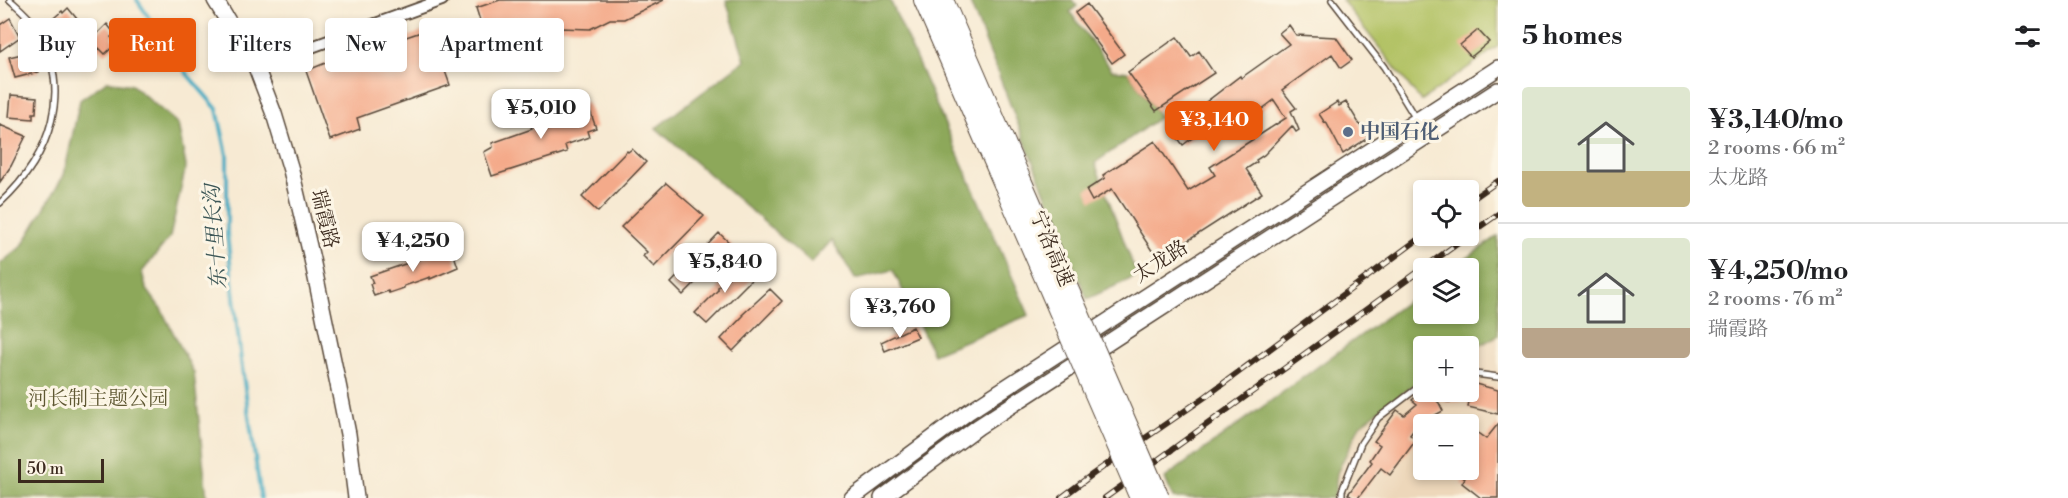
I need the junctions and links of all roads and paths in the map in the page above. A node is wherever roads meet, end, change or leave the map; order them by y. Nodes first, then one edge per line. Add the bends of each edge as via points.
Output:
1 (10, 0) edge
2 (215, 0) edge
3 (442, 0) edge
4 (924, 0) edge
5 (943, 0) edge
6 (1332, 0) edge
7 (226, 18) edge
8 (313, 46) edge
9 (1498, 68) edge
10 (258, 72) edge
11 (1498, 90) edge
12 (1417, 121) junction
13 (1012, 181) junction
14 (0, 203) edge
15 (1479, 374) edge
16 (1498, 377) edge
17 (1413, 391) edge
18 (356, 498) edge
19 (852, 498) edge
20 (882, 498) edge
21 (1140, 498) edge
22 (1159, 498) edge
23 (1342, 498) edge

1 - 14 lane via 36,27 51,59 56,100 38,156
2 - 7 main road, 瑞霞路
3 - 8 street
4 - 13 highway, 宁洛高速
5 - 13 highway, 宁洛高速
6 - 12 lane via 1384,67
9 - 12 main road, 太龙路
10 - 18 main road, 瑞霞路 via 291,170 312,259 348,434
11 - 20 main road, 太龙路 via 988,421
12 - 19 main road, 太龙路 via 968,412
13 - 21 highway, 宁洛高速, bridge
13 - 22 highway, 宁洛高速, bridge
15 - 16 lane
17 - 23 lane via 1378,418 1361,443

